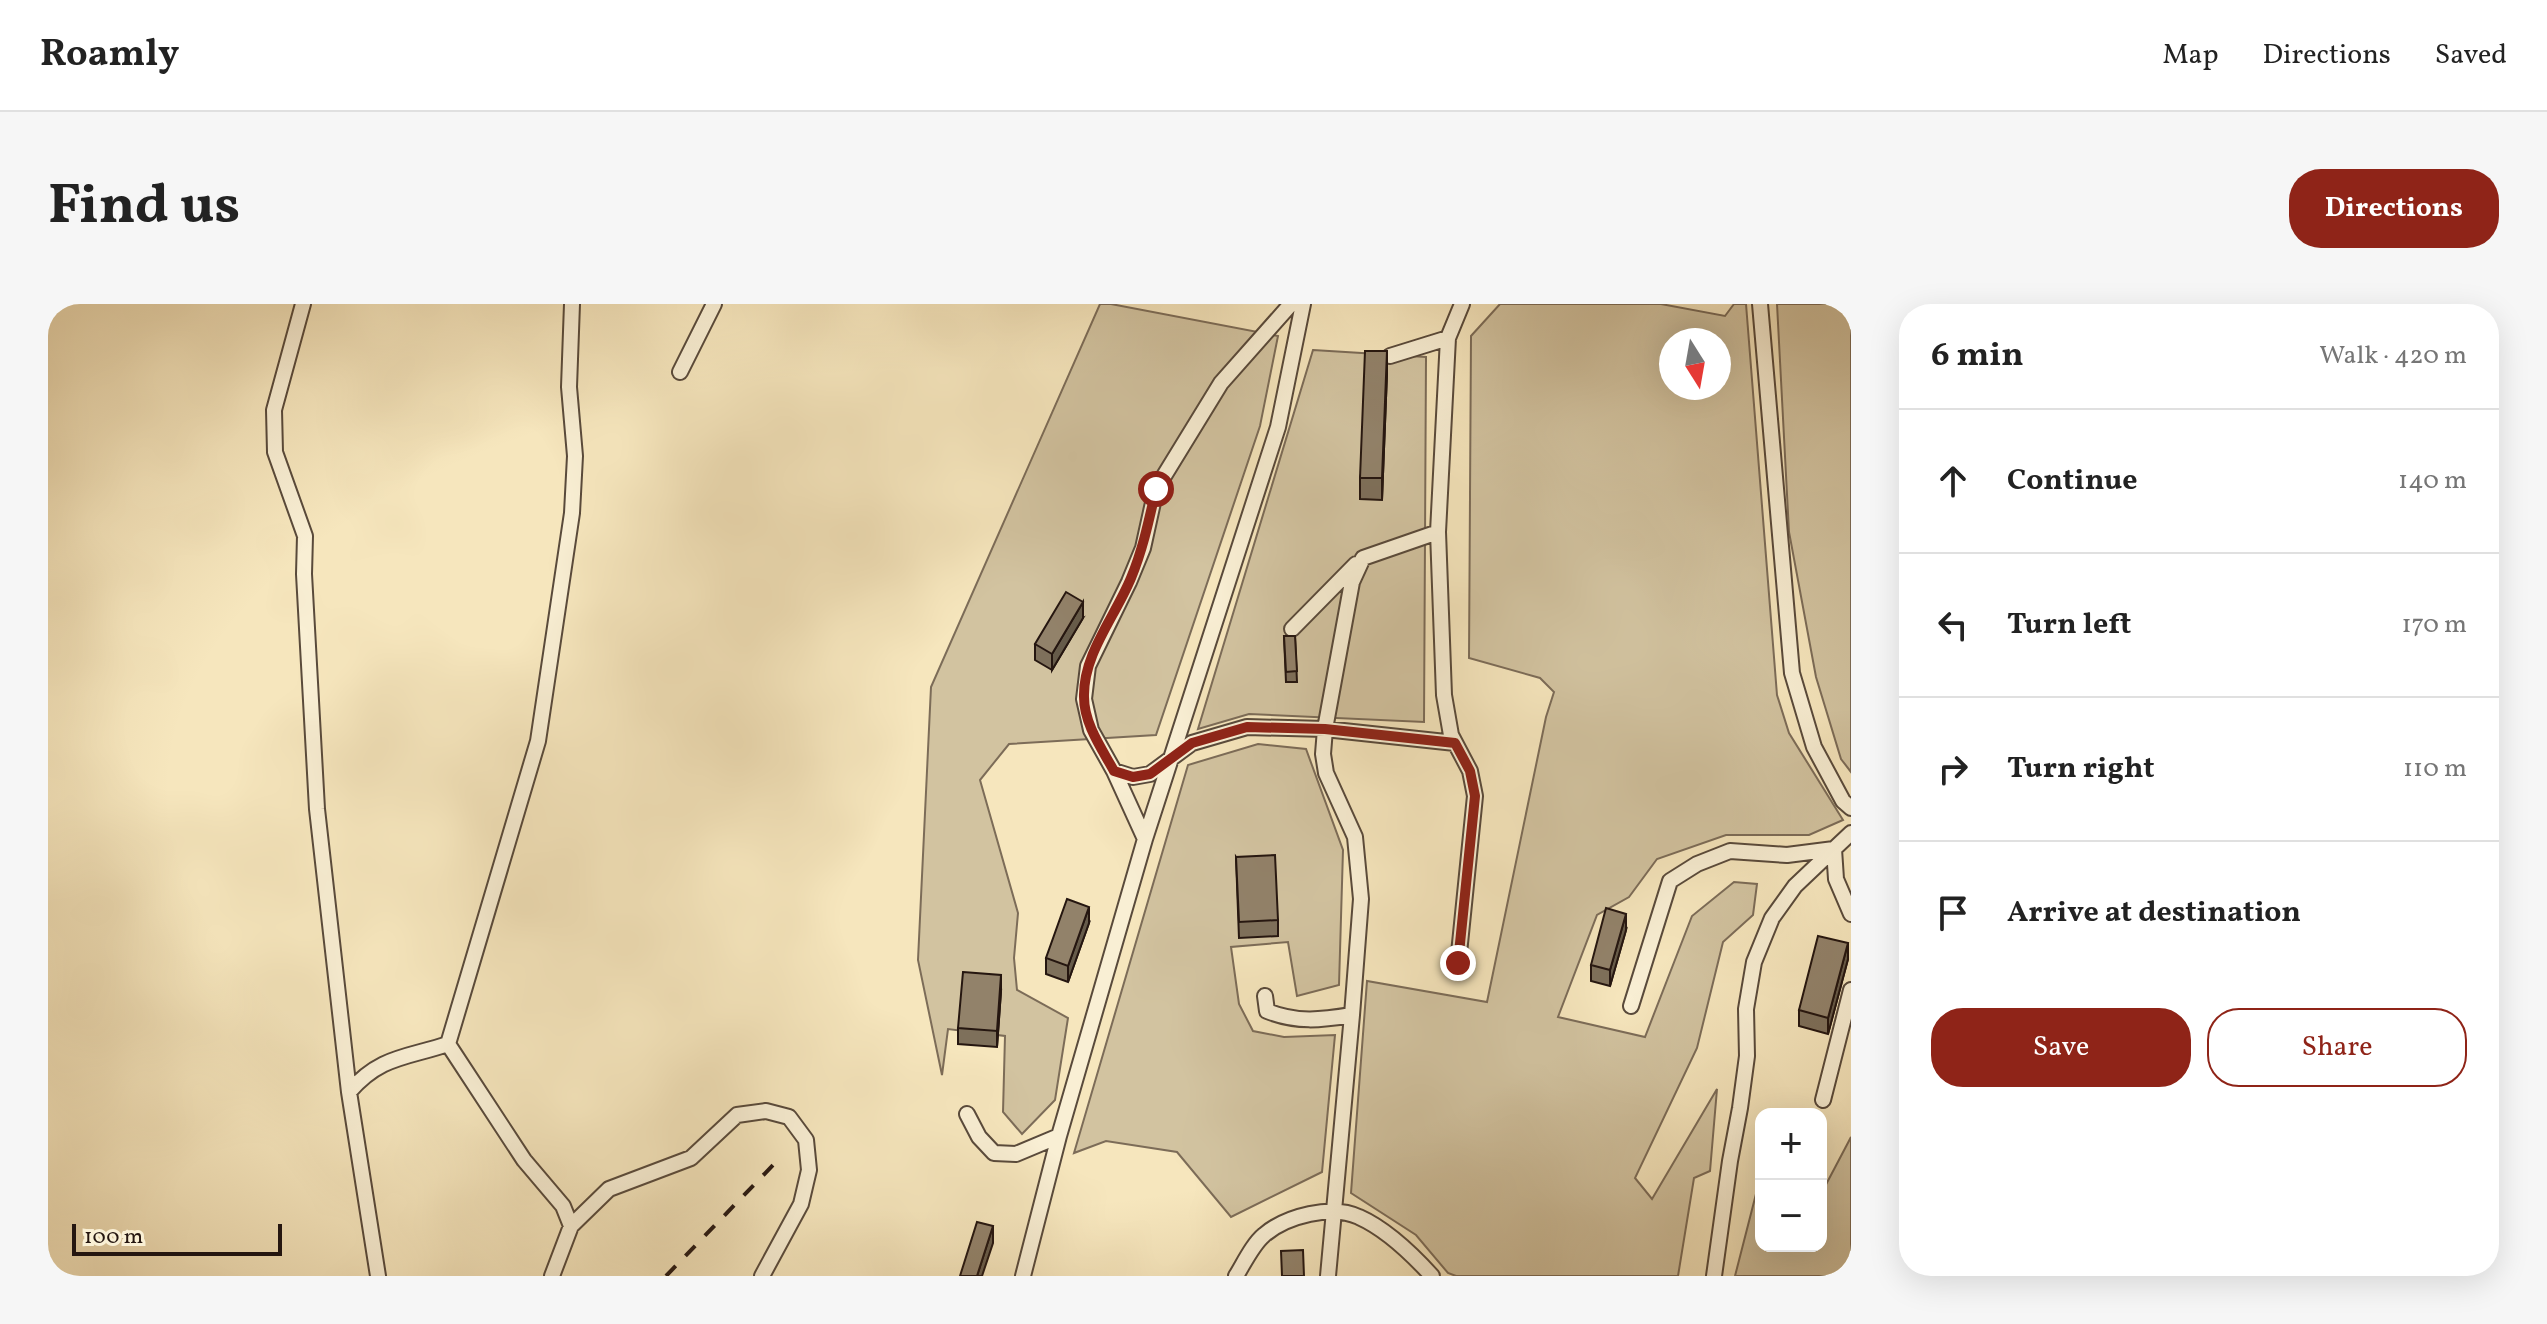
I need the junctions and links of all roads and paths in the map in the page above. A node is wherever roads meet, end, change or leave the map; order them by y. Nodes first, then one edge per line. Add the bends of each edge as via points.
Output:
1 (303, 304) edge
2 (572, 304) edge
3 (714, 304) edge
4 (1291, 304) edge
5 (1303, 304) edge
6 (1462, 304) edge
7 (1760, 304) edge
8 (1448, 338) junction
9 (1390, 356) edge
10 (680, 372) dead end
11 (1438, 532) junction
12 (1363, 558) junction
13 (1292, 629) dead end
14 (1325, 729) junction
15 (1455, 743) junction
16 (1170, 758) junction
17 (1114, 771) junction
18 (1851, 808) edge
19 (1851, 833) edge
20 (1145, 839) junction
21 (1834, 849) junction
22 (1851, 914) edge
23 (1458, 963) dead end
24 (1851, 990) edge
25 (1265, 996) dead end
26 (1631, 1006) dead end
27 (1352, 1015) junction
28 (448, 1044) junction
29 (349, 1092) junction
30 (1823, 1100) dead end
31 (967, 1114) dead end
32 (1059, 1136) junction
33 (1335, 1213) junction
34 (571, 1226) junction
35 (378, 1276) edge
36 (552, 1276) edge
37 (762, 1276) edge
38 (1023, 1276) edge
39 (1236, 1276) edge
40 (1328, 1276) edge
41 (1432, 1276) edge
42 (1714, 1276) edge

1 - 29 lane via 274,410 275,452 305,536 317,809
2 - 28 lane via 572,513 538,741
3 - 10 lane
4 - 17 lane via 1221,383 1156,489 1143,548 1088,666 1084,699 1091,730
5 - 16 lane via 1278,427
6 - 8 lane
7 - 18 lane via 1792,673 1814,747
8 - 9 lane
8 - 11 lane
11 - 12 lane
11 - 15 lane via 1444,695
12 - 13 lane
12 - 14 lane via 1352,582
14 - 15 lane
14 - 16 lane via 1247,727 1192,743
14 - 27 lane via 1326,773 1355,837 1361,899
15 - 23 lane via 1470,771 1475,796
16 - 17 lane via 1150,774 1133,777
16 - 20 lane
17 - 20 lane
19 - 21 lane
20 - 32 lane
21 - 22 lane via 1836,879
21 - 26 lane via 1787,855 1730,851 1670,881
21 - 42 lane via 1795,886 1772,918 1754,962 1746,1009 1747,1056
24 - 30 lane
25 - 27 lane via 1267,1011 1289,1020
27 - 33 lane
28 - 29 lane via 387,1060
28 - 34 lane via 524,1160 563,1206
29 - 35 lane
31 - 32 lane via 994,1153 1016,1154
32 - 38 lane
33 - 39 lane via 1298,1215 1263,1235
33 - 40 lane
33 - 41 lane via 1357,1215 1382,1231
34 - 36 lane
34 - 37 lane via 609,1189 691,1158 737,1115 766,1111 789,1117 806,1140 809,1170 801,1204

